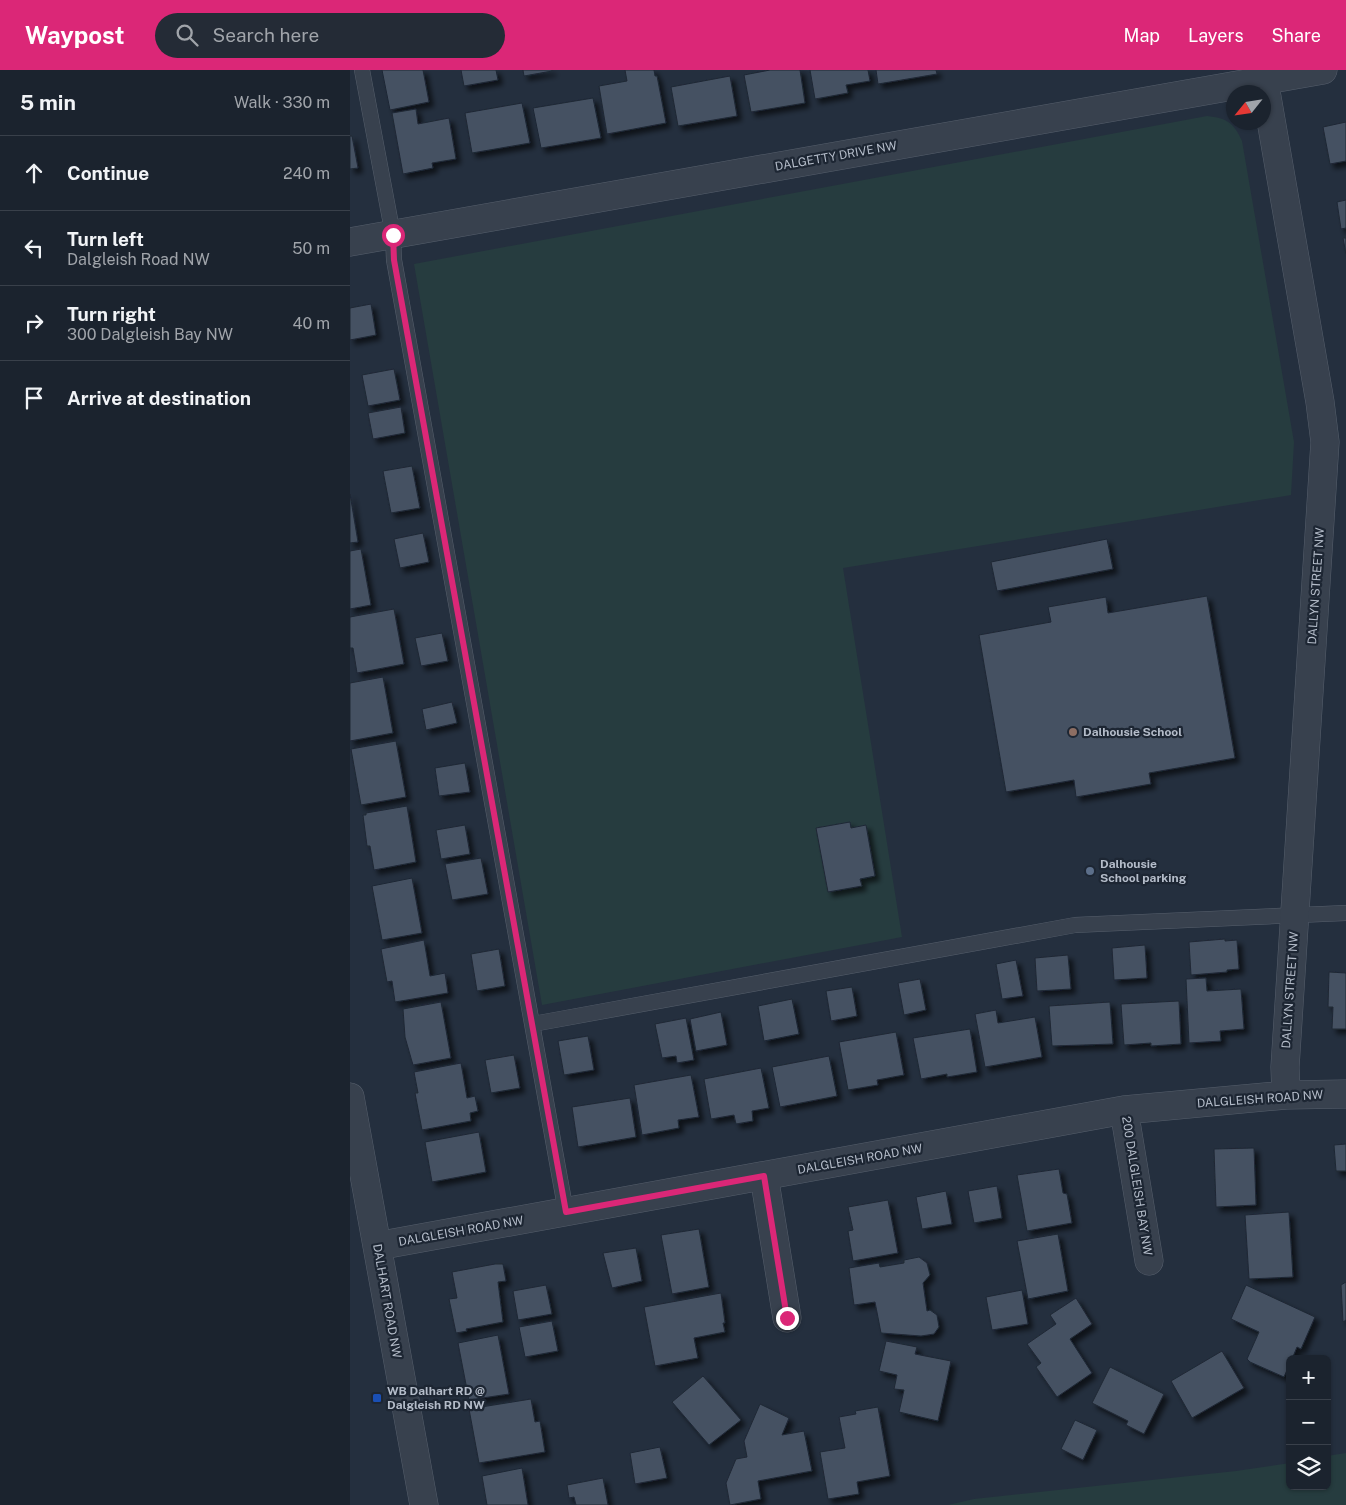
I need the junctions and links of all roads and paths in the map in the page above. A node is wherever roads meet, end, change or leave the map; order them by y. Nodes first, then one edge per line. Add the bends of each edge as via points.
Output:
1 (362, 70) edge
2 (1323, 70) edge
3 (1264, 80) junction
4 (393, 235) junction
5 (350, 242) edge
6 (1346, 913) edge
7 (1295, 916) junction
8 (533, 1024) junction
9 (1346, 1094) edge
10 (1286, 1095) junction
11 (350, 1097) edge
12 (1124, 1110) junction
13 (764, 1176) junction
14 (566, 1212) junction
15 (377, 1246) junction
16 (1149, 1261) dead end
17 (787, 1318) dead end
18 (424, 1505) edge

1 - 4 lane
2 - 3 street, DALGETTY DRIVE NW
3 - 4 street, DALGETTY DRIVE NW
3 - 7 street, DALLYN STREET NW via 1325,442
4 - 5 street, DALGETTY DRIVE NW
4 - 8 lane via 394,260
6 - 7 lane
7 - 8 lane via 1075,925
7 - 10 street, DALLYN STREET NW
8 - 14 lane
9 - 10 street, DALGLEISH ROAD NW
10 - 12 street, DALGLEISH ROAD NW
11 - 15 street, DALHART ROAD NW
12 - 13 street, DALGLEISH ROAD NW
12 - 16 street, 200 DALGLEISH BAY NW
13 - 14 street, DALGLEISH ROAD NW
13 - 17 street
14 - 15 street, DALGLEISH ROAD NW
15 - 18 street, DALHART ROAD NW

